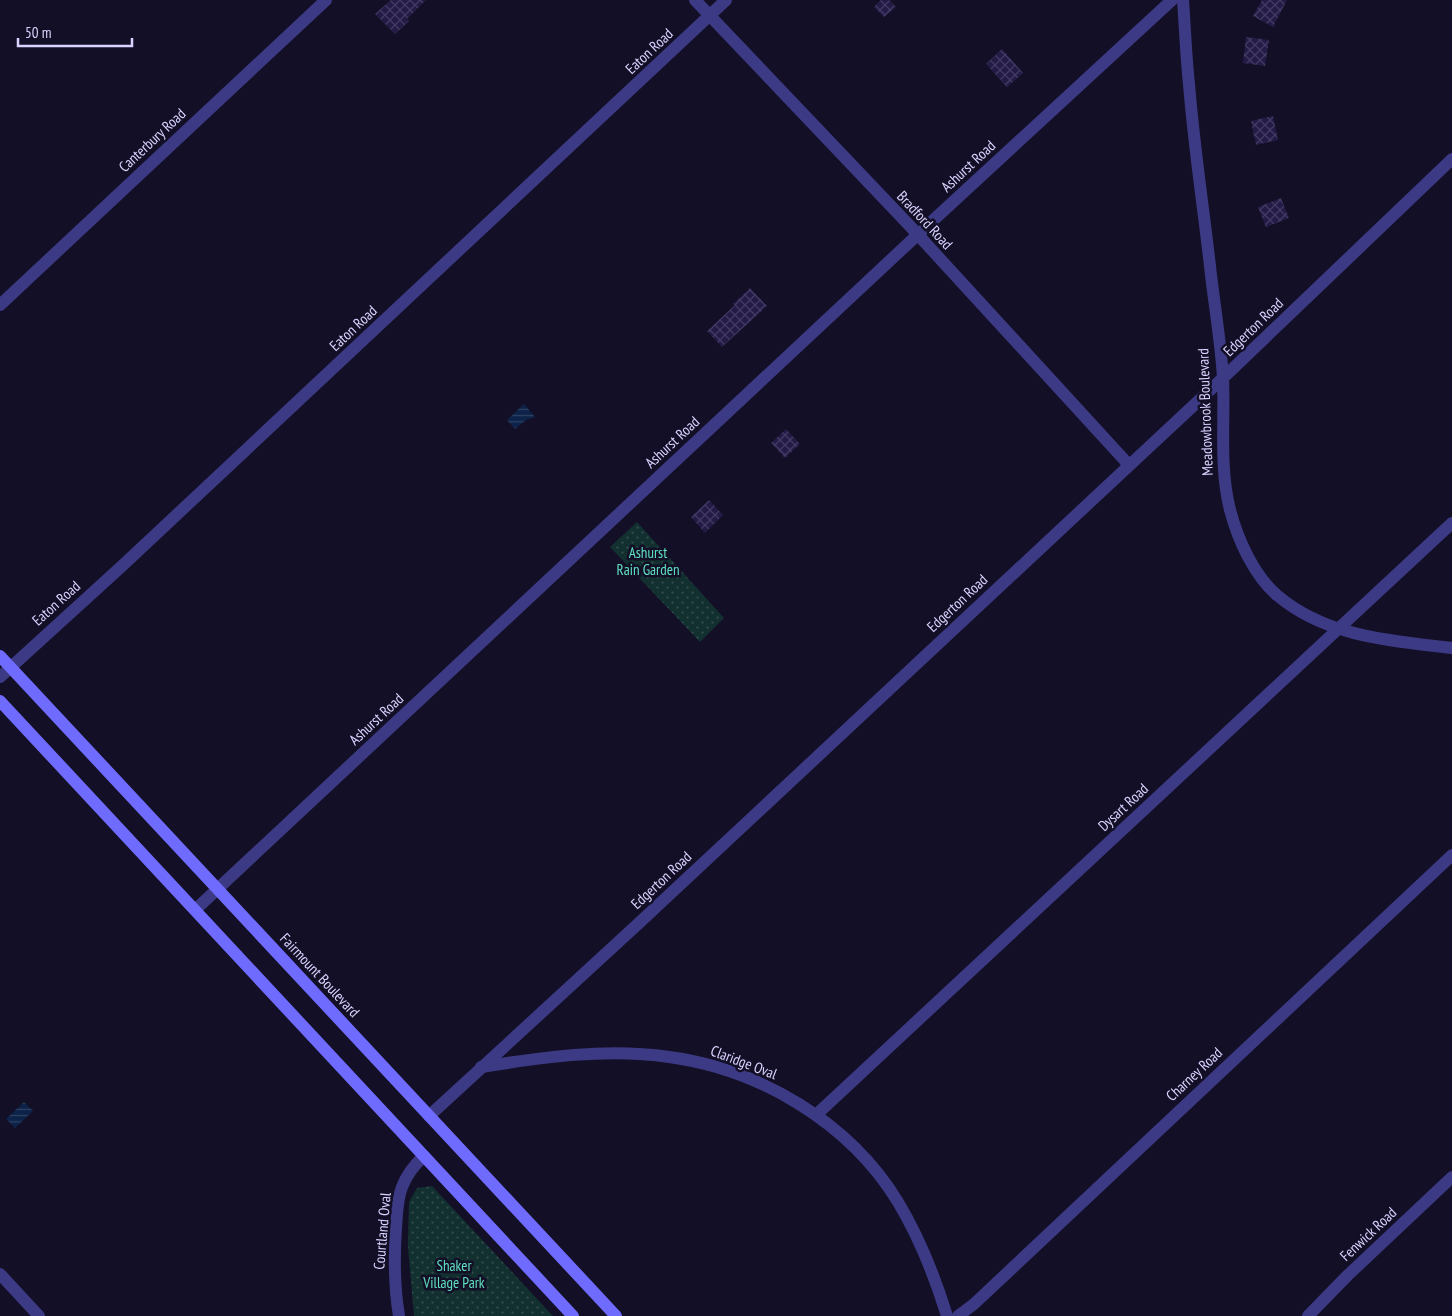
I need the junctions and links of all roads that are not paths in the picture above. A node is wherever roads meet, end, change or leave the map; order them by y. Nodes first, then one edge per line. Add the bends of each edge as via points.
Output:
1 (326, 0) edge
2 (695, 0) edge
3 (726, 0) edge
4 (1172, 0) edge
5 (1183, 0) edge
6 (709, 16) junction
7 (1452, 159) edge
8 (918, 235) junction
9 (0, 304) edge
10 (1223, 378) junction
11 (1129, 464) junction
12 (1452, 523) edge
13 (1338, 629) junction
14 (1452, 648) edge
15 (0, 656) edge
16 (11, 667) junction
17 (0, 677) edge
18 (0, 701) edge
19 (1452, 856) edge
20 (218, 889) junction
21 (195, 910) junction
22 (482, 1067) junction
23 (816, 1114) junction
24 (429, 1116) junction
25 (424, 1156) junction
26 (1452, 1177) edge
27 (0, 1274) edge
28 (39, 1316) edge
29 (399, 1316) edge
30 (573, 1316) edge
31 (616, 1316) edge
32 (947, 1316) edge
33 (958, 1316) edge
34 (1308, 1316) edge

1 - 9 street, Canterbury Road
2 - 6 street, Bradford Road
3 - 6 street, Eaton Road
4 - 8 street, Ashurst Road
5 - 10 street, Meadowbrook Boulevard via 1189,85
6 - 8 street, Bradford Road
6 - 16 street, Eaton Road
7 - 10 street, Edgerton Road
8 - 11 street, Bradford Road
8 - 20 street, Ashurst Road
10 - 11 street, Edgerton Road
10 - 13 street, Meadowbrook Boulevard via 1224,484 1240,537 1263,580 1278,596 1315,620
11 - 22 street, Edgerton Road
12 - 13 street, Dysart Road
13 - 14 street, Meadowbrook Boulevard via 1374,638
13 - 23 street, Dysart Road
15 - 16 main road, Fairmount Boulevard
16 - 17 street, Eaton Road
16 - 20 main road, Fairmount Boulevard
18 - 21 main road
19 - 33 street, Charney Road
20 - 21 street, Ashurst Road
20 - 24 main road, Fairmount Boulevard
21 - 25 main road
22 - 23 street, Claridge Oval via 563,1056 630,1054 669,1057 705,1063 739,1074
22 - 24 street
23 - 32 street, Claridge Oval via 864,1159 897,1201 930,1266
24 - 31 main road, Fairmount Boulevard
25 - 29 street, Courtland Oval via 412,1168 399,1194 394,1272
25 - 30 main road
26 - 34 street, Fenwick Road
27 - 28 street

